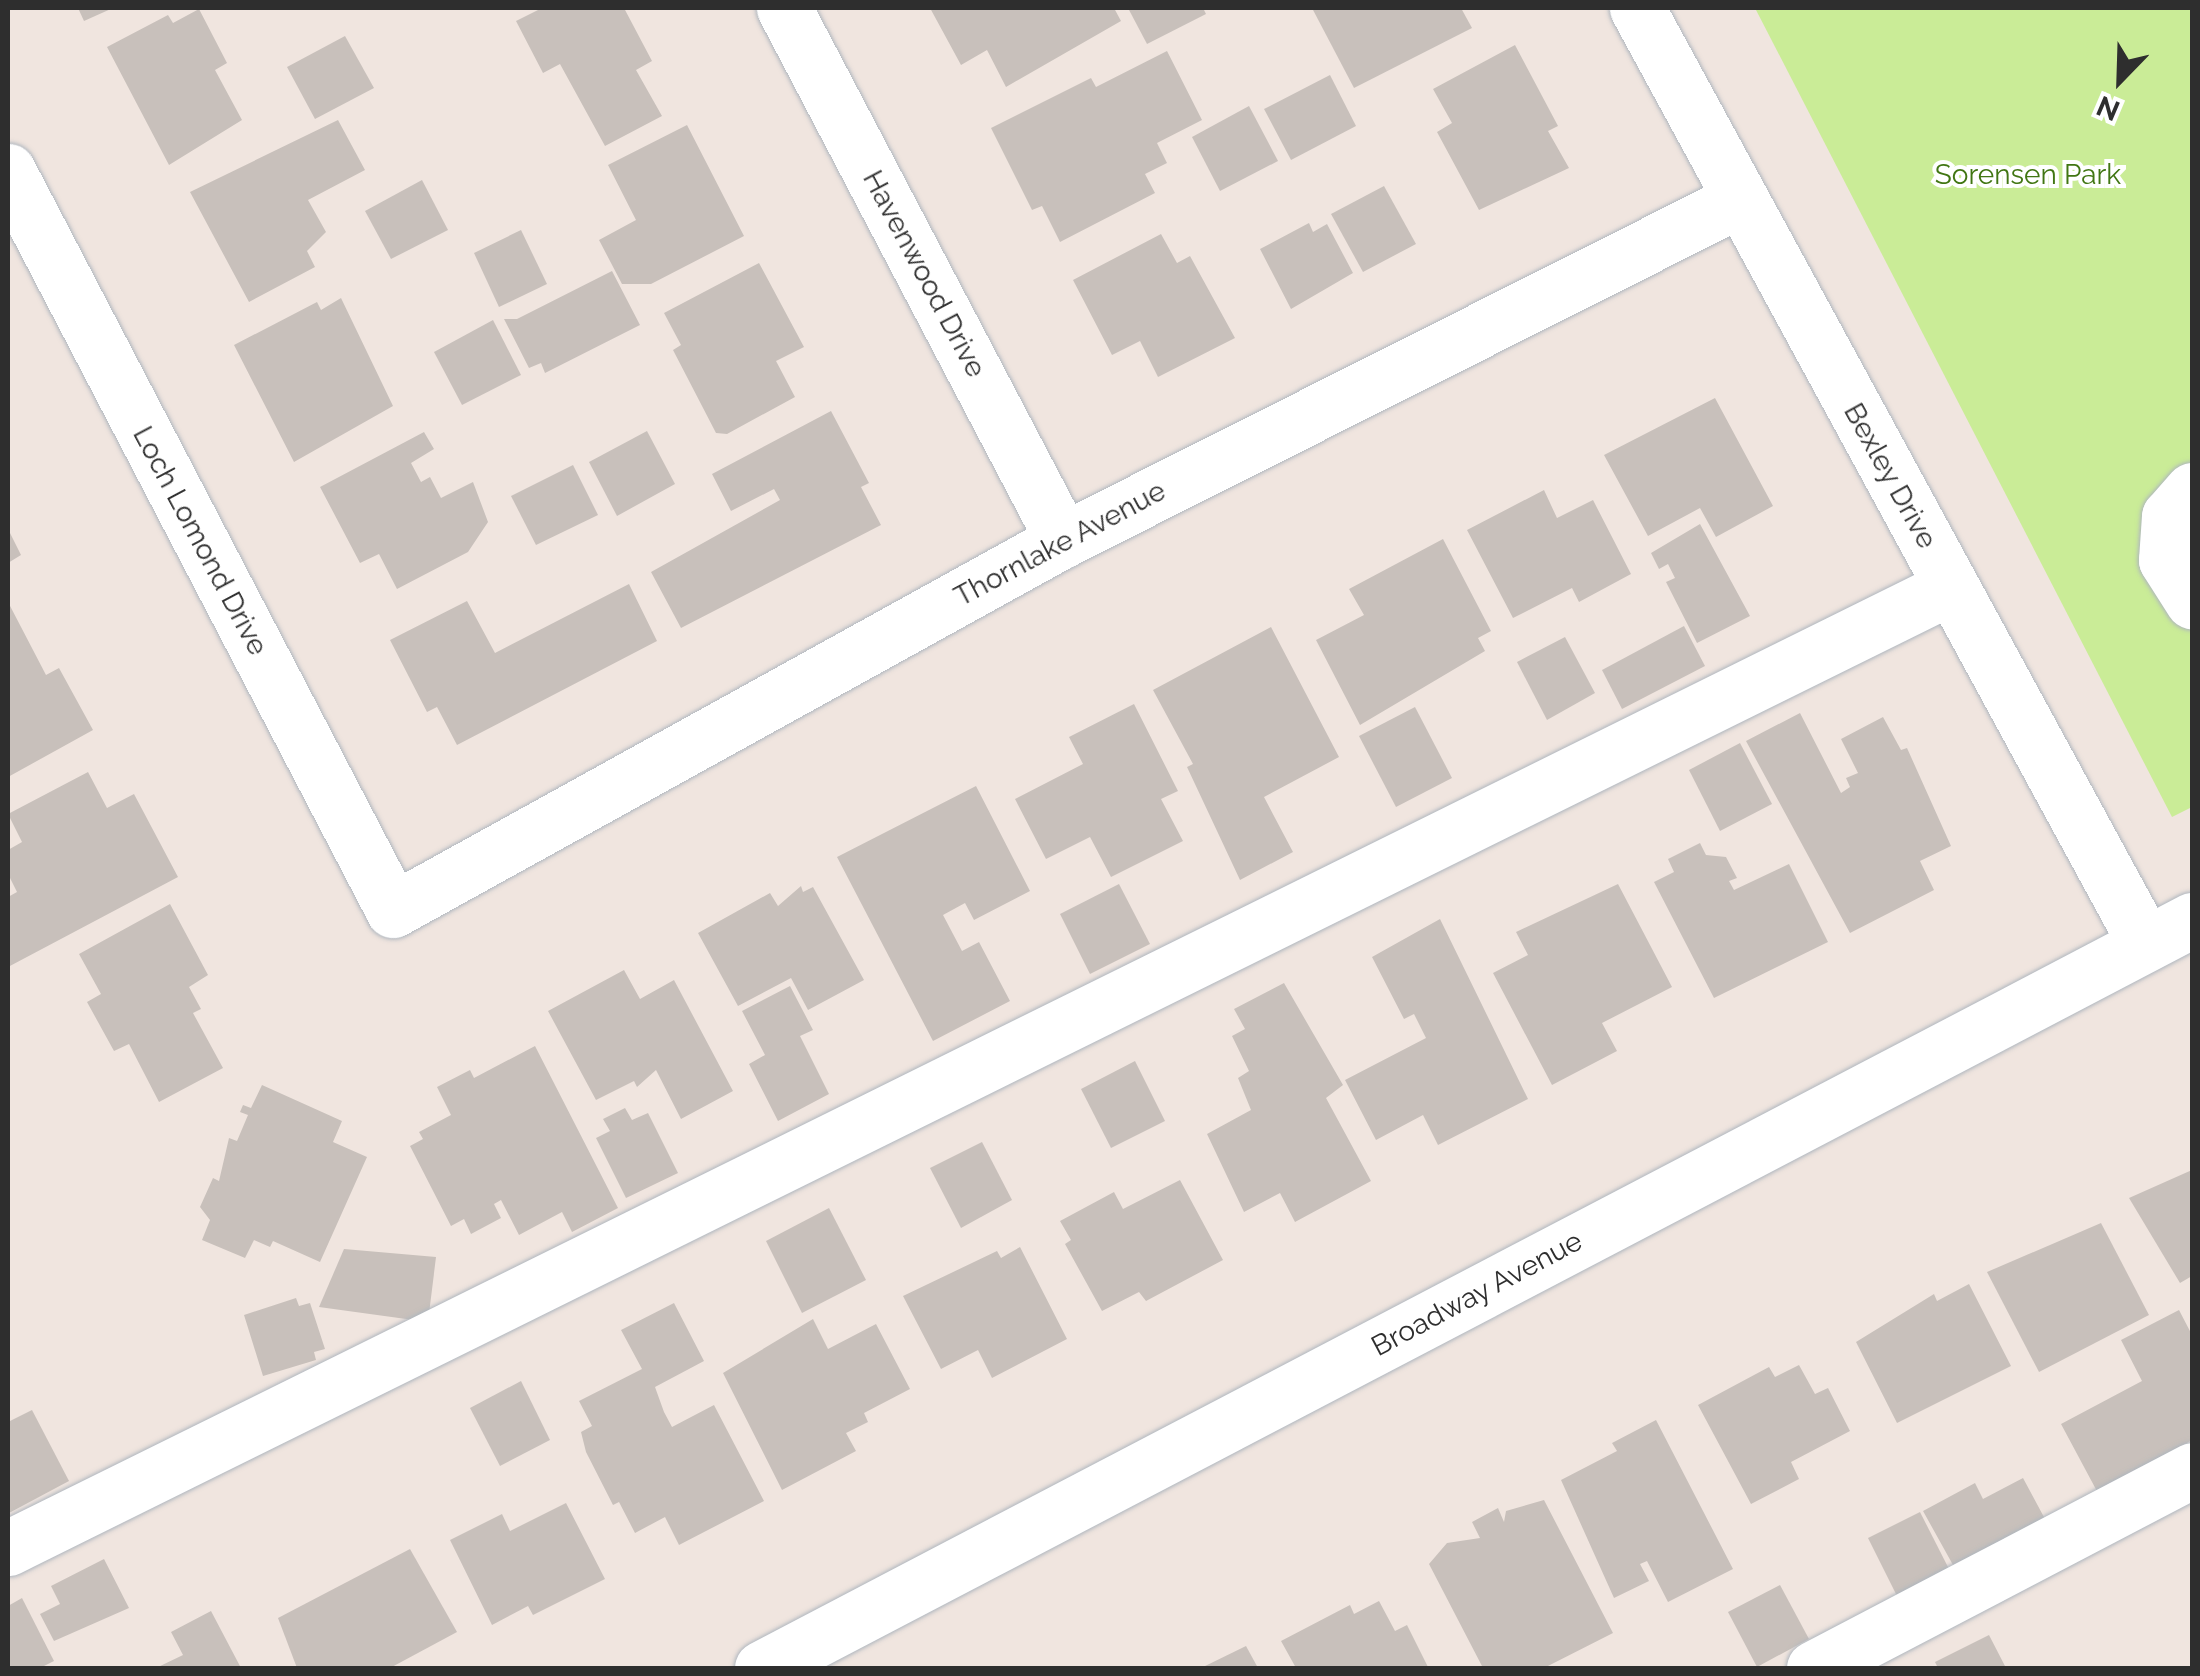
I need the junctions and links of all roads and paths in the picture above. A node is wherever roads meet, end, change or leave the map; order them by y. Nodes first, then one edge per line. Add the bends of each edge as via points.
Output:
1 (784, 8) edge
2 (1636, 8) edge
3 (8, 171) edge
4 (1739, 200) junction
5 (2192, 490) edge
6 (1063, 540) junction
7 (1951, 587) junction
8 (2192, 601) edge
9 (392, 910) joint
10 (2169, 931) edge
11 (2192, 1470) edge
12 (8, 1548) edge
13 (762, 1668) edge
14 (1814, 1668) edge

1 - 6 street, Havenwood Drive
2 - 4 street, Bexley Drive
3 - 9 street, Loch Lomond Drive
4 - 6 street, Thornlake Avenue
4 - 7 street, Bexley Drive
5 - 8 street via 2170,516 2166,560
6 - 9 street, Thornlake Avenue
7 - 10 street, Bexley Drive
7 - 12 street
10 - 13 street, Broadway Avenue
11 - 14 street

